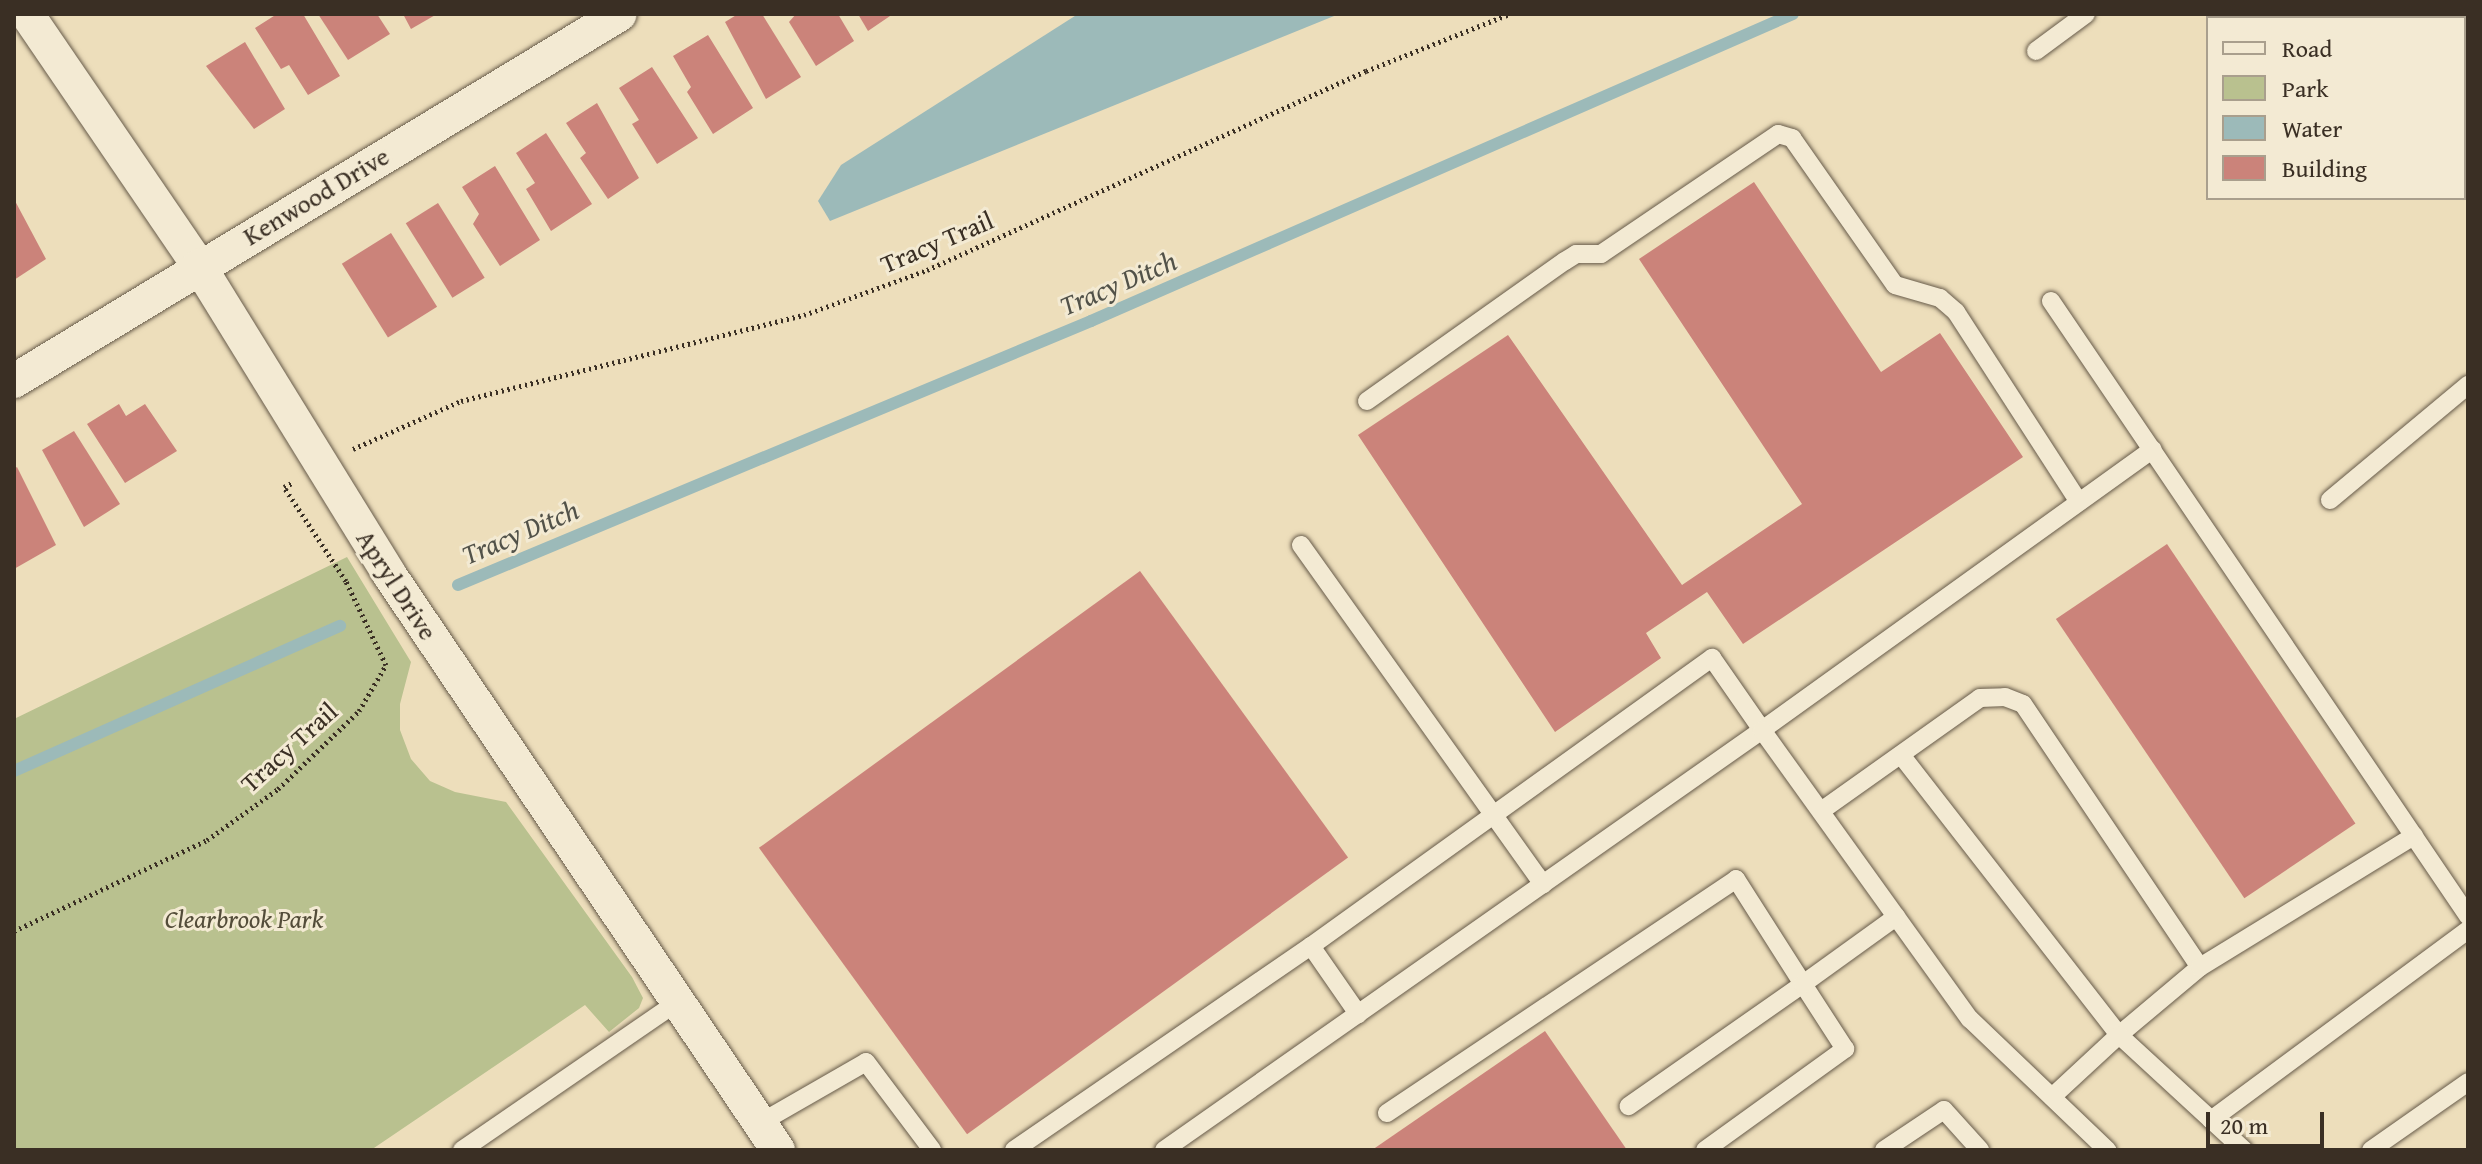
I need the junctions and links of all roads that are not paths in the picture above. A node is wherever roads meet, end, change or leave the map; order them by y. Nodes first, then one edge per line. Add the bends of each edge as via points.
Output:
1 (27, 14) edge
2 (620, 14) edge
3 (2086, 14) edge
4 (2036, 51) dead end
5 (199, 266) junction
6 (2051, 301) dead end
7 (14, 381) edge
8 (2468, 385) edge
9 (1367, 401) dead end
10 (2153, 449) junction
11 (2330, 500) dead end
12 (2079, 502) junction
13 (1301, 545) dead end
14 (1762, 730) junction
15 (1901, 755) junction
16 (1821, 811) junction
17 (1495, 817) junction
18 (2414, 836) junction
19 (1543, 884) junction
20 (2468, 916) edge
21 (1896, 917) junction
22 (2468, 930) edge
23 (1311, 946) junction
24 (2200, 967) junction
25 (1803, 984) junction
26 (677, 1002) junction
27 (1358, 1014) junction
28 (2119, 1035) junction
29 (2468, 1082) edge
30 (2052, 1097) junction
31 (1629, 1106) dead end
32 (1387, 1113) dead end
33 (2211, 1120) junction
34 (769, 1136) edge
35 (1175, 1147) edge
36 (462, 1150) edge
37 (932, 1150) edge
38 (1014, 1150) edge
39 (1705, 1150) edge
40 (1884, 1150) edge
41 (1980, 1150) edge
42 (2107, 1150) edge
43 (2244, 1150) edge
44 (2371, 1150) edge

1 - 5 street, Apryl Drive
2 - 5 street, Kenwood Drive
3 - 4 lane
5 - 7 street, Kenwood Drive
5 - 26 street, Apryl Drive via 389,574
6 - 10 lane
8 - 11 lane
9 - 12 lane via 1565,261 1576,254 1601,254 1778,134 1792,138 1895,285 1940,298 1956,312
10 - 12 lane
10 - 18 lane
12 - 14 lane
13 - 17 lane
14 - 16 lane
14 - 17 lane via 1712,658
14 - 19 lane
15 - 16 lane
15 - 24 lane via 1980,698 2005,697 2023,704
15 - 28 lane
16 - 21 lane
17 - 19 lane
17 - 23 lane
18 - 20 lane
18 - 24 lane
19 - 27 lane
21 - 25 lane
21 - 30 lane via 1970,1019
22 - 33 lane
23 - 27 lane
23 - 38 lane
24 - 28 lane
25 - 31 lane
25 - 32 lane via 1736,879
25 - 39 lane via 1845,1049
26 - 34 street, Apryl Drive
26 - 36 lane
27 - 35 lane
28 - 30 lane
28 - 33 lane
29 - 44 lane
30 - 42 lane
33 - 43 lane
34 - 37 lane via 866,1062
40 - 41 lane via 1944,1110

